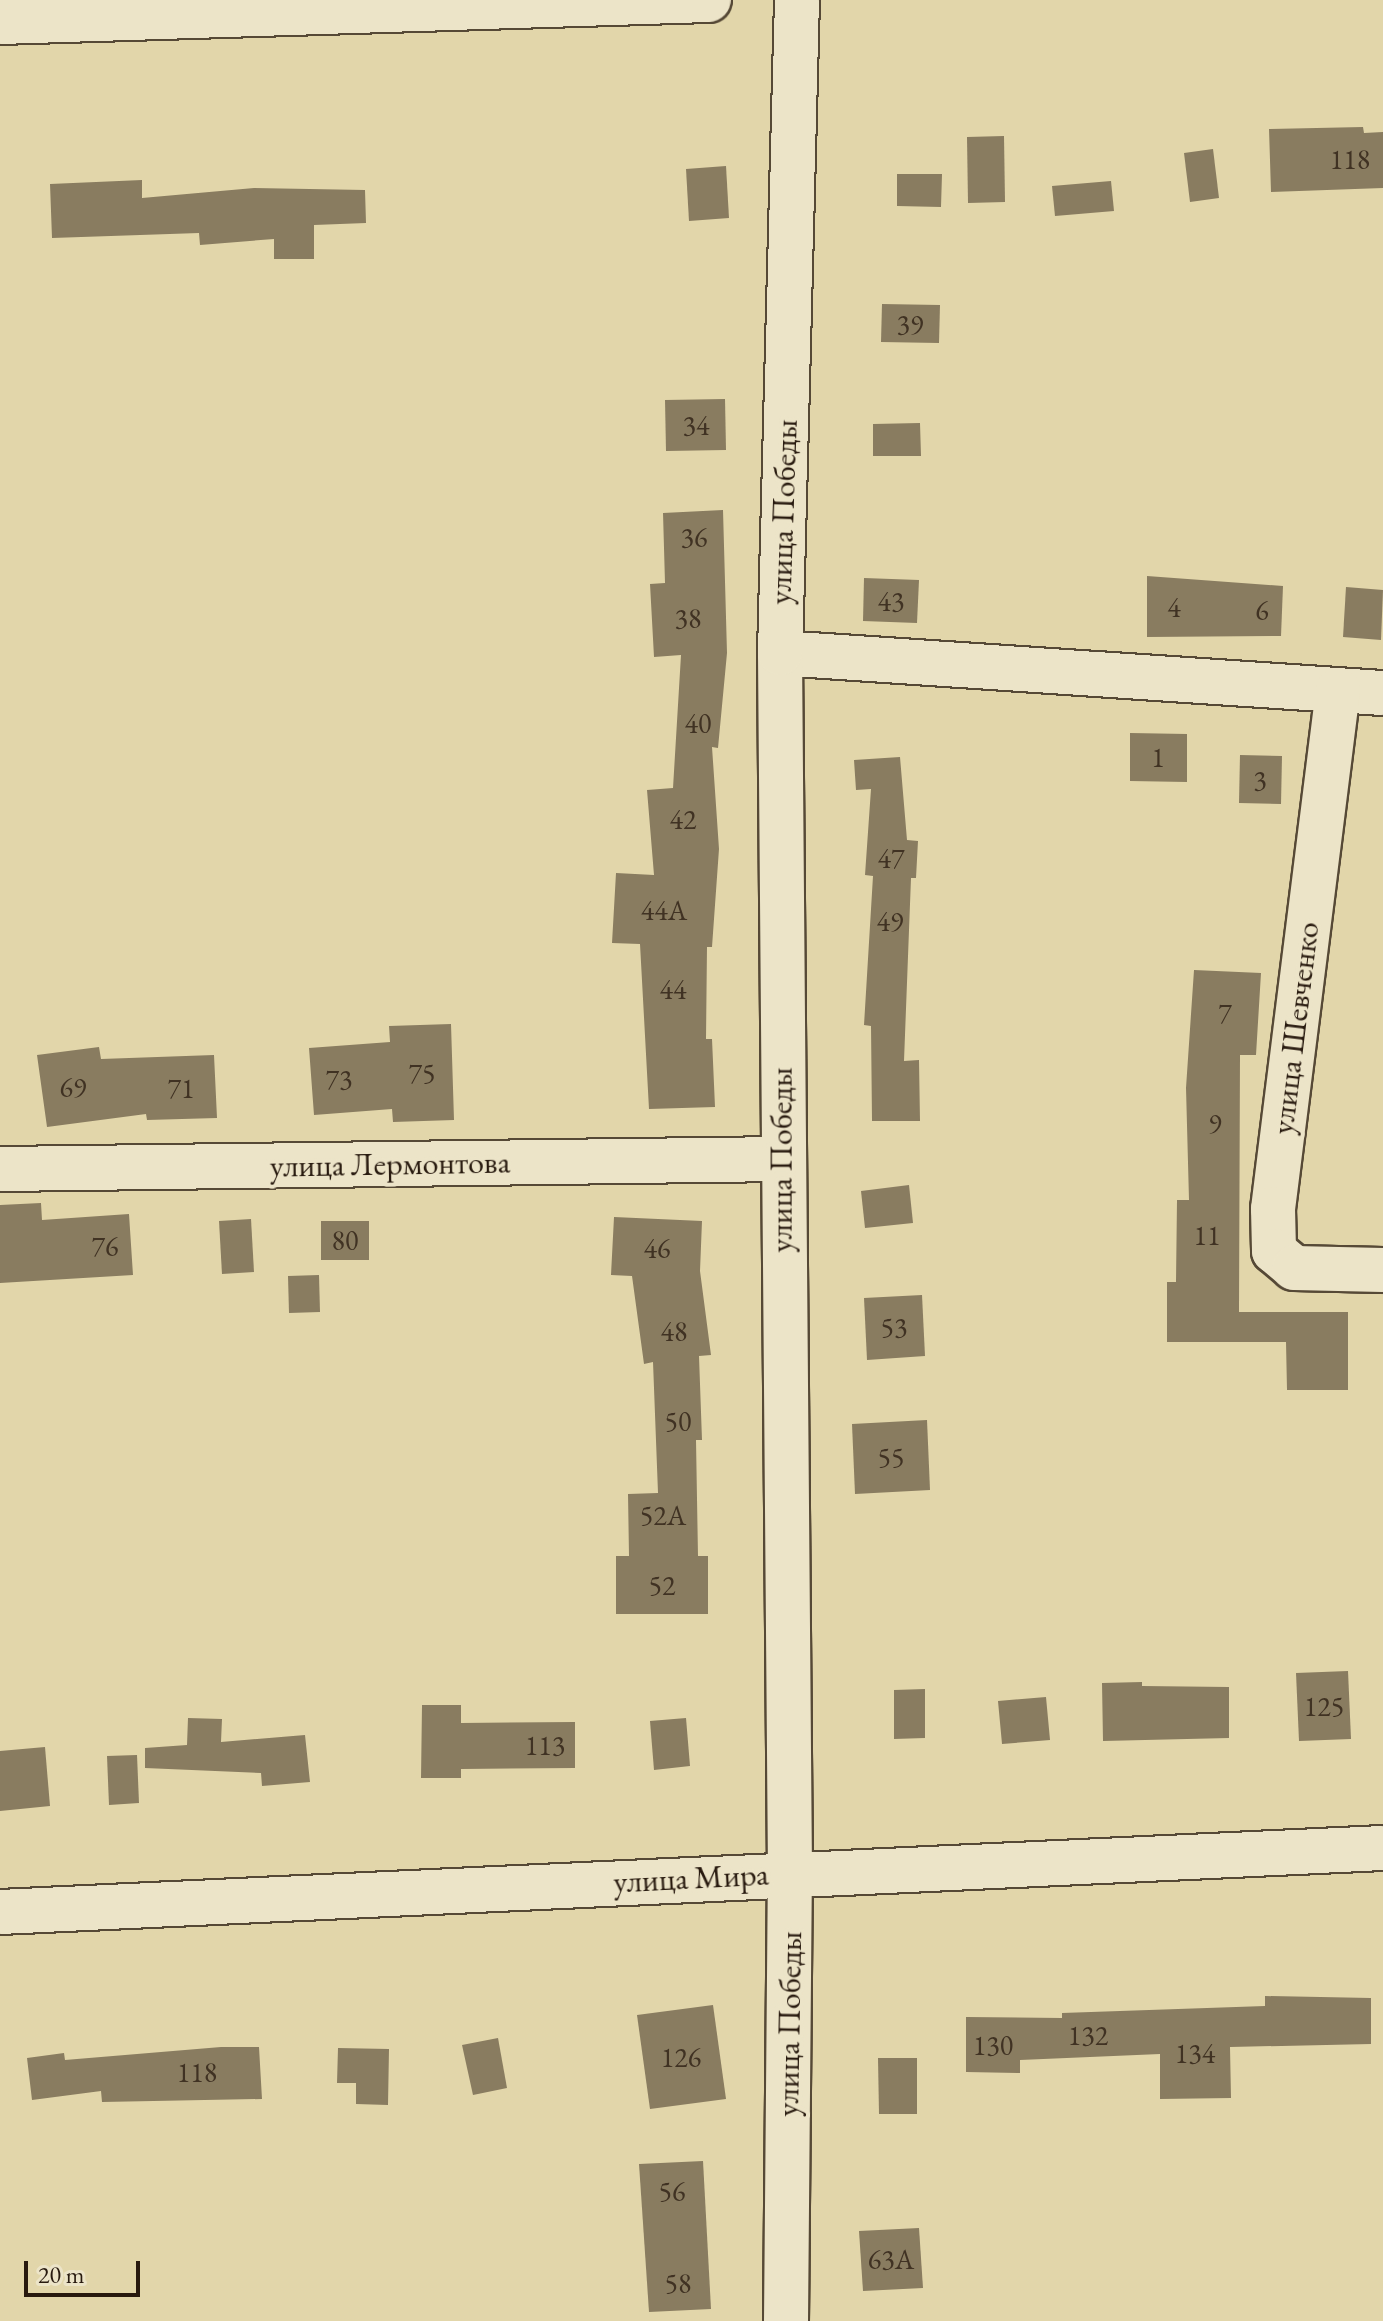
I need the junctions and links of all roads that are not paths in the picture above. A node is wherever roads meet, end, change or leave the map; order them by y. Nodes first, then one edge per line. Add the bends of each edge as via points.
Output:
1 (709, 0) edge
2 (797, 0) edge
3 (0, 22) edge
4 (780, 653) junction
5 (1338, 690) junction
6 (1383, 693) edge
7 (780, 1159) junction
8 (0, 1169) edge
9 (1383, 1270) edge
10 (1383, 1848) edge
11 (790, 1873) junction
12 (0, 1912) edge
13 (786, 2321) edge

1 - 3 street
2 - 4 street, улица Победы
4 - 5 street
4 - 7 street, улица Победы
5 - 6 street
5 - 9 street, улица Шевченко via 1273,1209 1274,1251 1294,1268
7 - 8 street, улица Лермонтова
7 - 11 street, улица Победы
10 - 11 street, улица Мира
11 - 12 street, улица Мира
11 - 13 street, улица Победы

